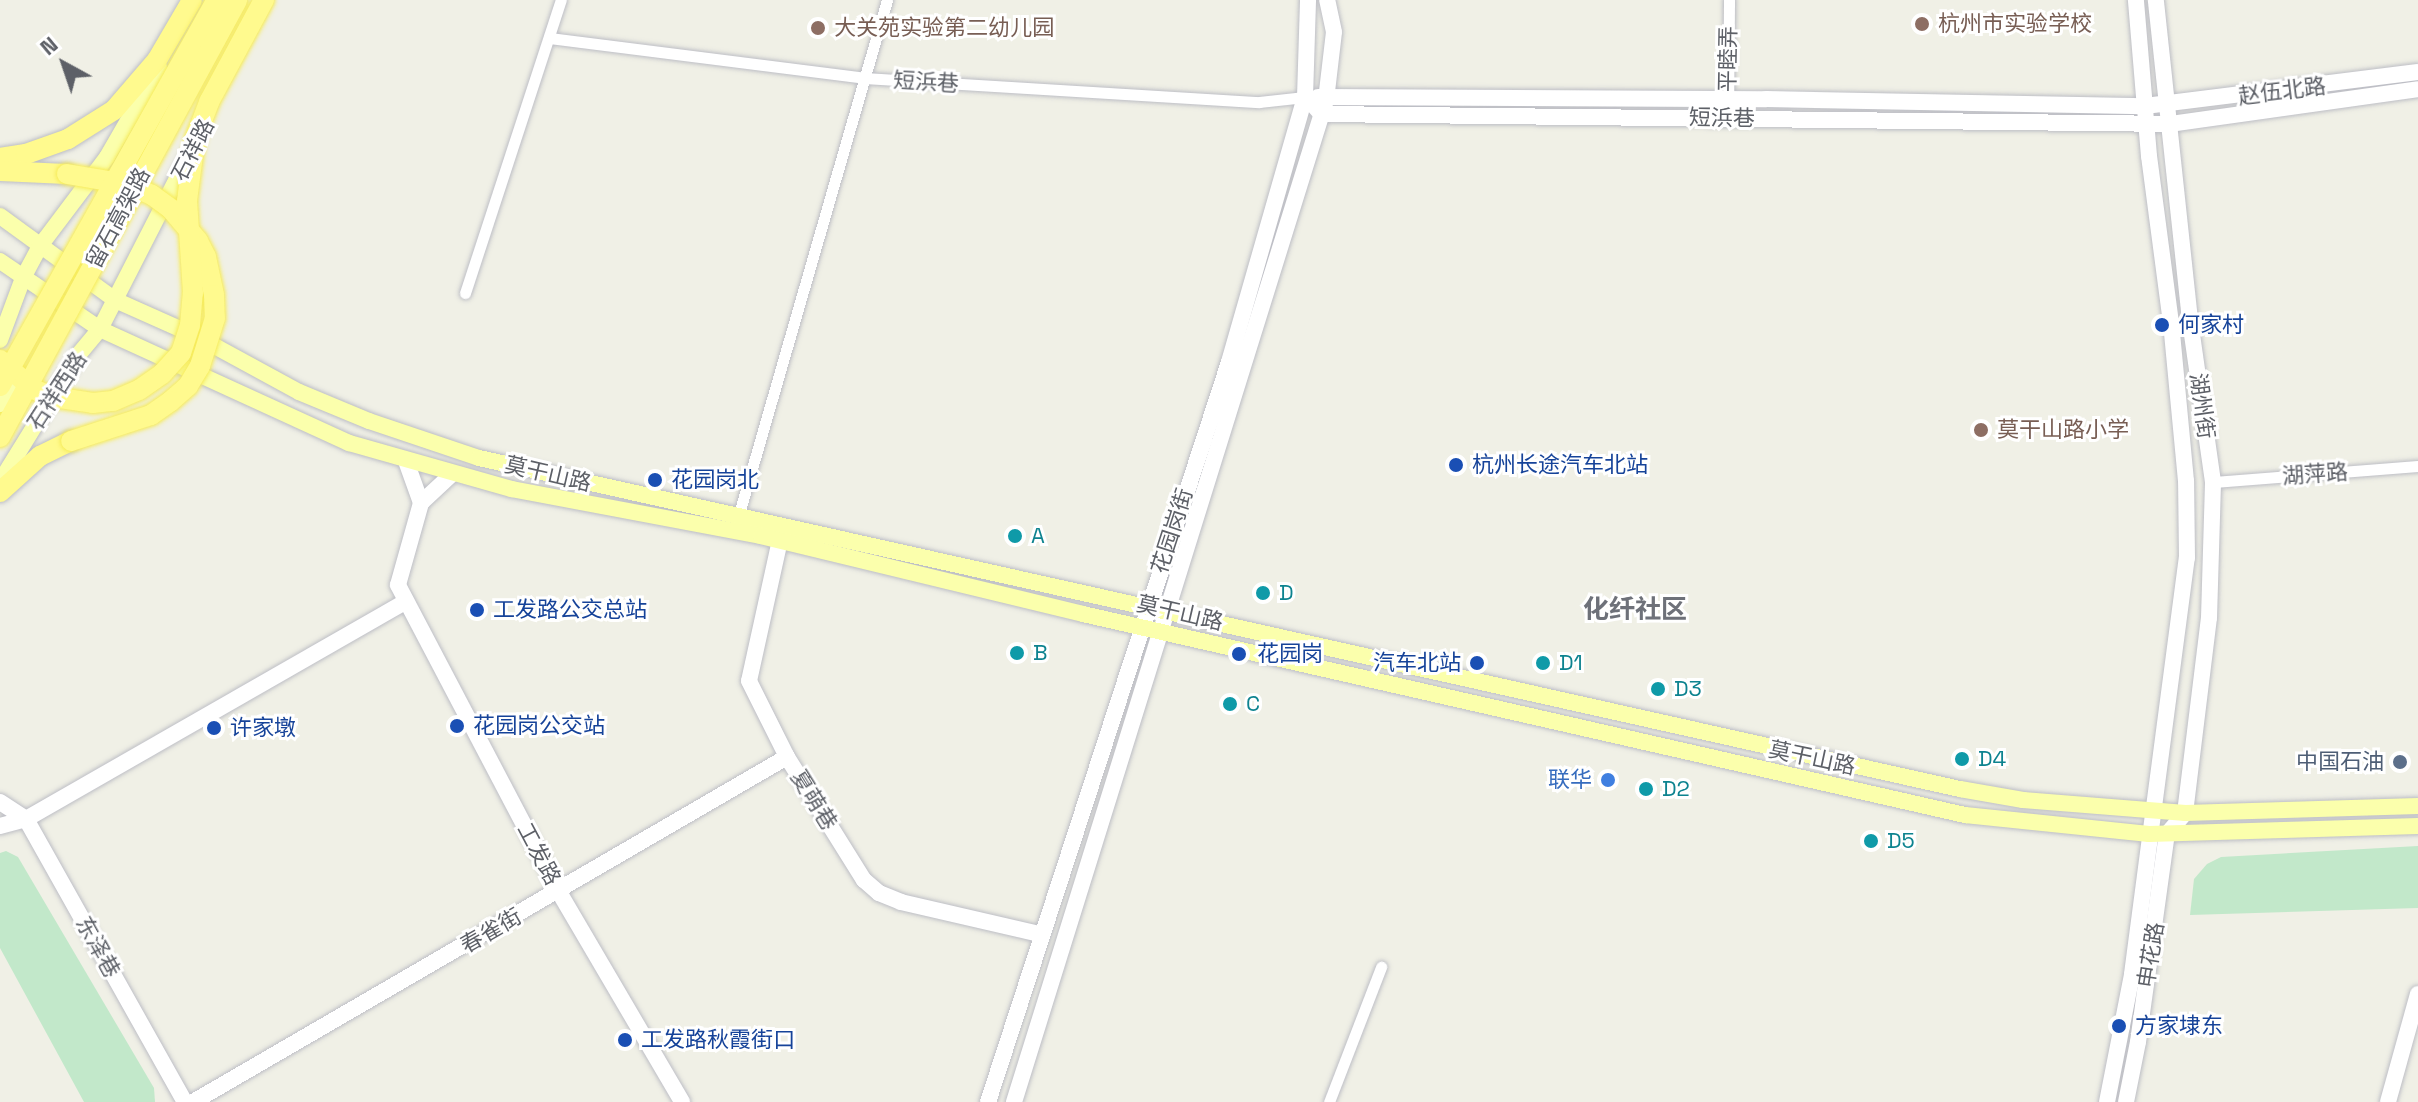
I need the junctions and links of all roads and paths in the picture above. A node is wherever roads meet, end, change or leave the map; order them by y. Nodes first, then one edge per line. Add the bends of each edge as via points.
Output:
1 (192, 0) edge
2 (199, 0) edge
3 (219, 0) edge
4 (235, 0) edge
5 (264, 0) edge
6 (273, 0) edge
7 (561, 0) edge
8 (887, 0) edge
9 (1308, 0) edge
10 (1327, 0) edge
11 (1729, 0) edge
12 (2136, 0) edge
13 (2156, 0) edge
14 (549, 38) junction
15 (2418, 72) edge
16 (864, 78) junction
17 (2418, 89) edge
18 (1305, 97) junction
19 (1326, 97) junction
20 (1728, 99) junction
21 (2168, 105) junction
22 (2145, 106) junction
23 (1321, 114) junction
24 (1728, 118) junction
25 (2146, 124) junction
26 (2170, 124) junction
27 (0, 158) edge
28 (0, 171) edge
29 (0, 216) edge
30 (40, 246) junction
31 (0, 261) edge
32 (23, 278) junction
33 (465, 293) dead end
34 (115, 300) junction
35 (100, 329) junction
36 (0, 340) edge
37 (0, 360) edge
38 (0, 386) edge
39 (0, 404) edge
40 (0, 434) edge
41 (406, 461) junction
42 (2418, 466) edge
43 (451, 475) junction
44 (0, 482) edge
45 (2213, 482) junction
46 (0, 492) edge
47 (421, 503) junction
48 (738, 517) junction
49 (780, 540) junction
50 (406, 601) junction
51 (1148, 605) junction
52 (1167, 611) junction
53 (1144, 627) junction
54 (1161, 631) junction
55 (787, 757) junction
56 (0, 802) edge
57 (2418, 806) edge
58 (2152, 811) junction
59 (2185, 813) junction
60 (26, 819) junction
61 (0, 826) edge
62 (2418, 826) edge
63 (2149, 834) junction
64 (2167, 834) junction
65 (559, 892) junction
66 (1040, 934) junction
67 (1381, 967) dead end
68 (2418, 994) edge
69 (185, 1102) edge
70 (193, 1102) edge
71 (682, 1102) edge
72 (988, 1102) edge
73 (1014, 1102) edge
74 (1329, 1102) edge
75 (2107, 1102) edge
76 (2126, 1102) edge
77 (2388, 1102) edge

1 - 27 highway via 157,60 114,110 68,139
2 - 30 main road via 107,157
3 - 38 highway, 留石高架路, bridge
3 - 39 main road, bridge
4 - 40 highway, 留石高架路, bridge
5 - 37 highway, bridge via 195,139 187,201 193,293 181,353 139,390 93,403 33,389
6 - 34 main road, 石祥路
7 - 14 street
8 - 16 street
9 - 18 street, 花园岗街
10 - 19 street, 花园岗街 via 1334,32
11 - 20 street, 平睦弄
12 - 22 street, 湖州街
13 - 21 street, 湖州街
14 - 16 street, 短浜巷
14 - 33 street
15 - 21 street, 赵伍北路
16 - 18 street, 短浜巷 via 1259,102
16 - 48 street
17 - 26 street, 赵伍北路
18 - 19 street, 短浜巷
18 - 23 street
18 - 51 street, 花园岗街 via 1229,362
19 - 20 street, 短浜巷
19 - 23 street, 花园岗街
20 - 22 street, 短浜巷
20 - 24 street, 平睦弄
21 - 22 street, 赵伍北路
21 - 26 street, 湖州街
22 - 25 street, 湖州街
23 - 24 street, 短浜巷
23 - 52 street, 花园岗街
24 - 25 street, 短浜巷
25 - 26 street, 赵伍北路
25 - 58 street, 湖州街 via 2186,481 2187,558
26 - 45 street, 湖州街
28 - 46 highway, bridge via 98,177 152,195 198,241 211,276 215,318 200,366 171,401 151,415 40,456
29 - 30 main road, 莫干山路
30 - 32 main road
30 - 34 main road, 莫干山路
31 - 32 main road, 莫干山路
32 - 35 main road, 莫干山路
32 - 36 main road
34 - 35 main road, 石祥西路
34 - 48 main road, 莫干山路 via 369,421 479,458
35 - 41 main road, 莫干山路 via 349,443
35 - 44 main road, 石祥西路
41 - 43 main road, 莫干山路
41 - 47 street
42 - 45 street, 湖萍路
43 - 47 street
43 - 49 main road, 莫干山路
45 - 59 street, 湖州街 via 2209,618
47 - 50 street, 工发路 via 398,585
48 - 51 main road, 莫干山路
49 - 53 main road, 莫干山路
49 - 55 street, 夏萌巷 via 749,681
50 - 60 street
50 - 65 street, 工发路
51 - 52 main road, 莫干山路
51 - 53 street, 花园岗街
52 - 54 street, 花园岗街
52 - 58 main road, 莫干山路 via 1960,789
53 - 54 main road, 莫干山路
53 - 66 street, 花园岗街
54 - 63 main road, 莫干山路 via 1965,815
54 - 73 street, 花园岗街
55 - 65 street, 春雀街
55 - 66 street, 夏萌巷 via 864,880 879,893
56 - 60 street, 东泽巷
57 - 59 main road, 莫干山路
58 - 59 main road, 莫干山路
58 - 63 street, 申花路
59 - 64 street
60 - 61 street
60 - 69 street, 东泽巷
62 - 64 main road, 莫干山路
63 - 64 main road, 莫干山路
63 - 75 street, 申花路 via 2130,988
64 - 76 street, 申花路
65 - 70 street, 春雀街
65 - 71 street, 工发路
66 - 72 street, 花园岗街
67 - 74 street
68 - 77 street

